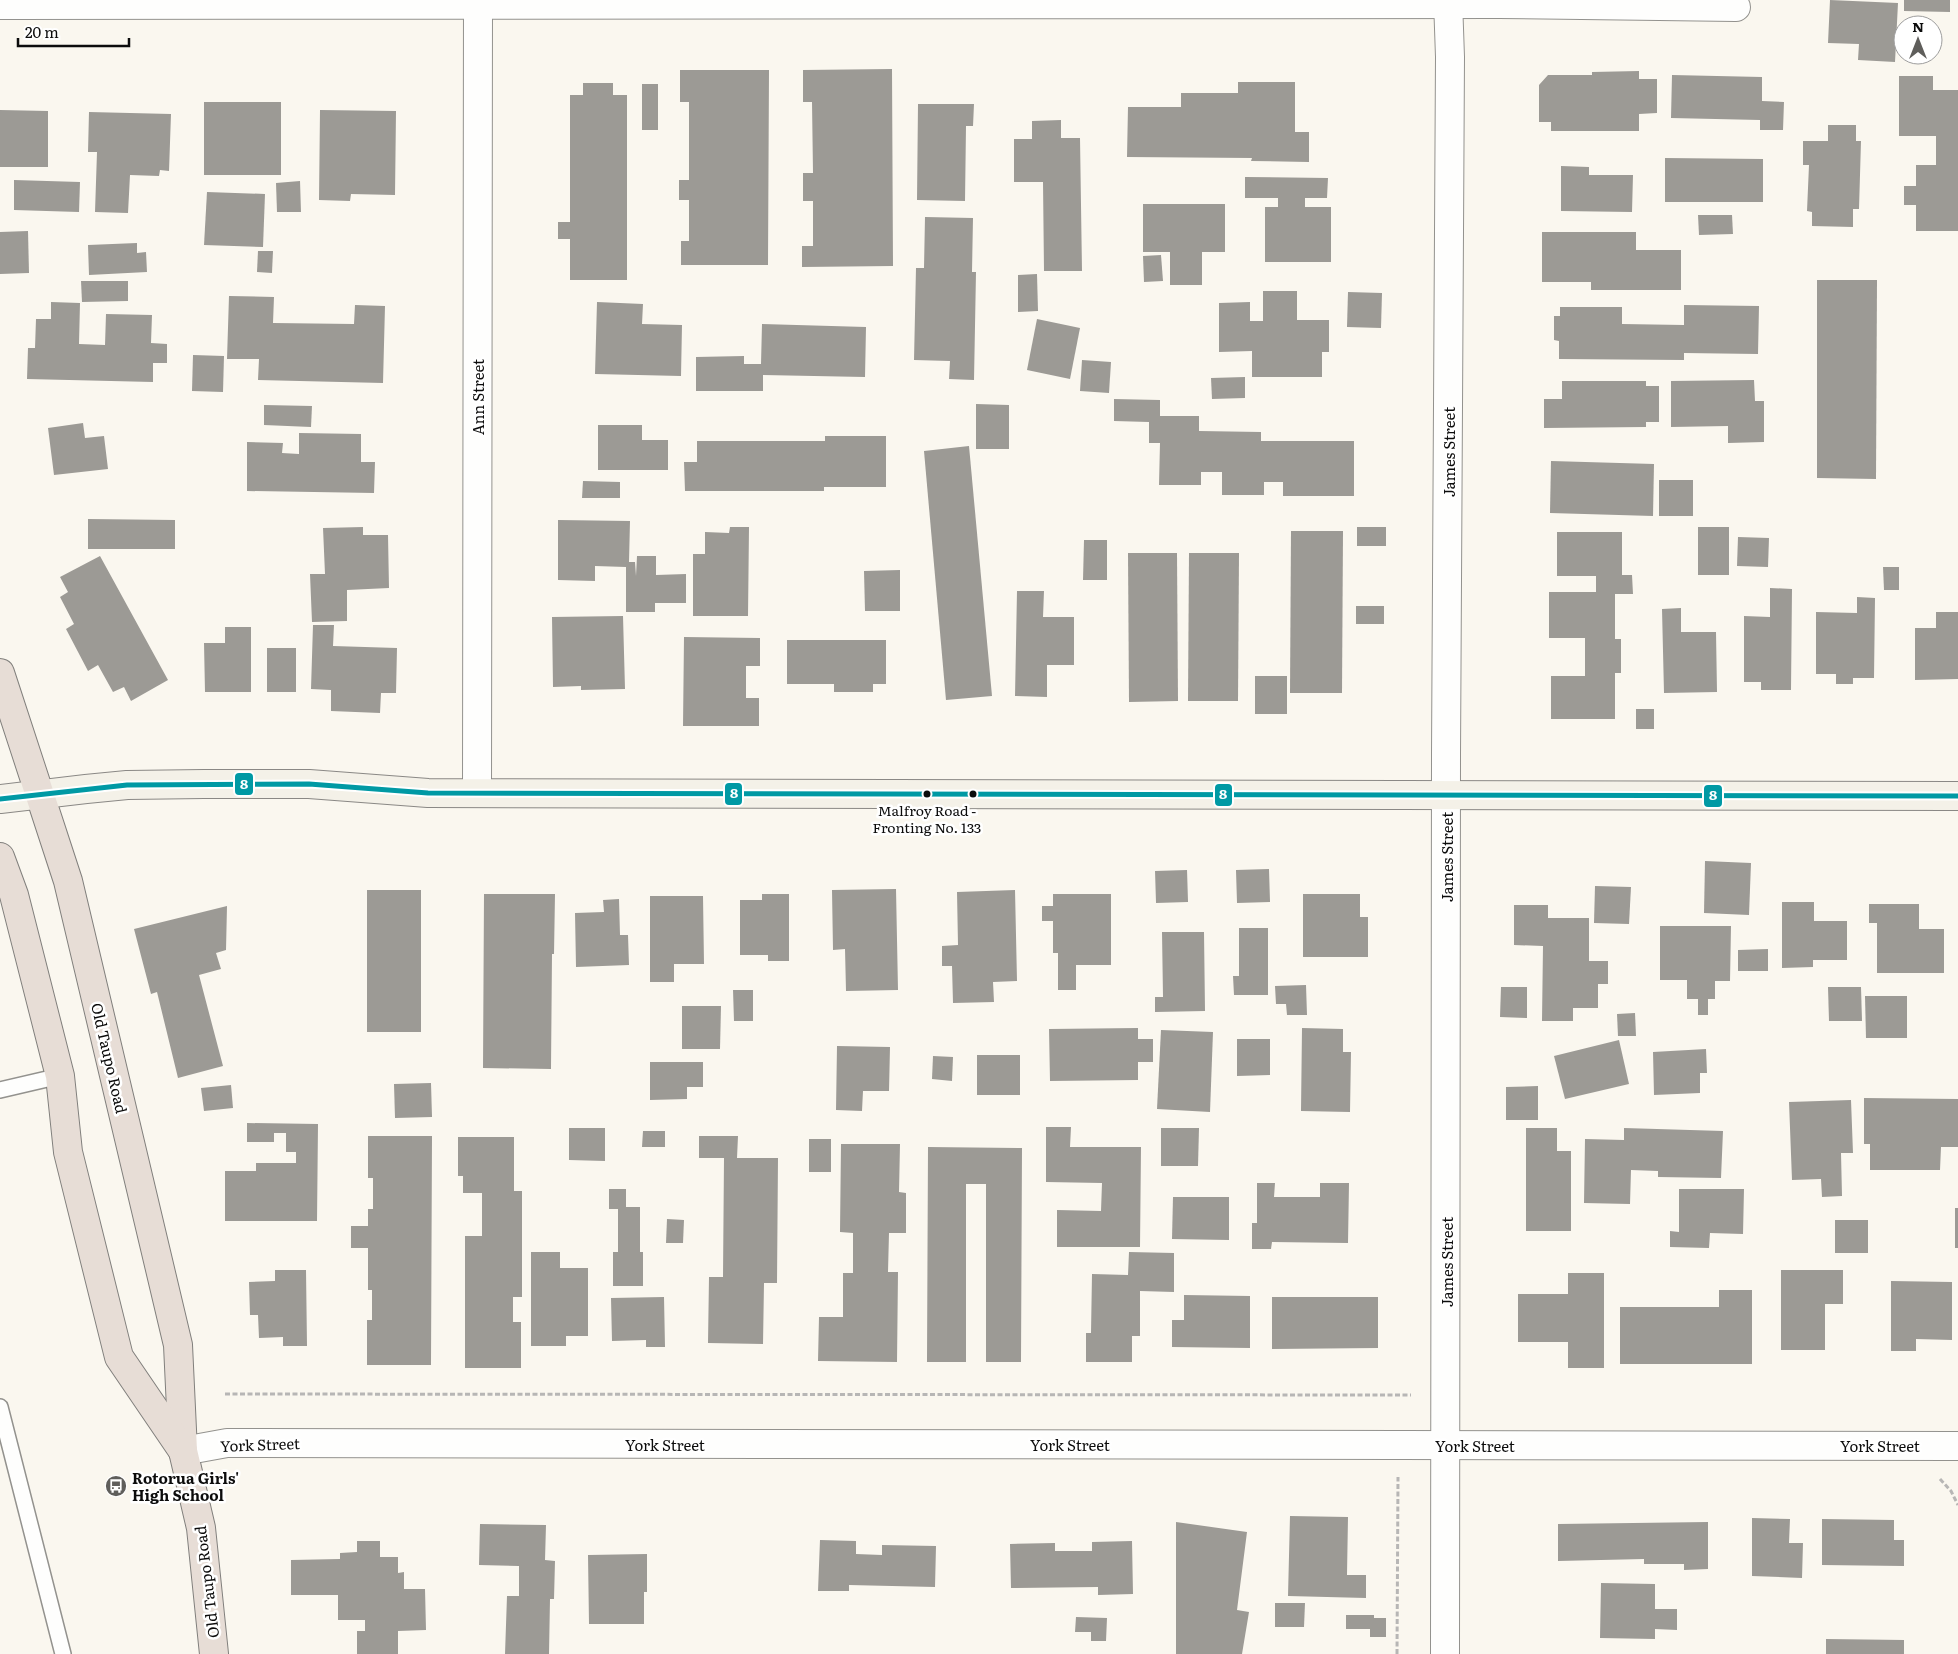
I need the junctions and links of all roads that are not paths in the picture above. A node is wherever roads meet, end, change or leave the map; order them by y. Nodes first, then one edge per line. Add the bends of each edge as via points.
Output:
1 (478, 2) edge
2 (1448, 2) edge
3 (0, 5) edge
4 (1736, 7) dead end
5 (0, 673) edge
6 (39, 794) junction
7 (477, 794) junction
8 (1446, 796) junction
9 (1958, 796) edge
10 (0, 799) edge
11 (0, 857) edge
12 (60, 1076) junction
13 (0, 1090) edge
14 (0, 1406) edge
15 (1446, 1445) junction
16 (1958, 1446) edge
17 (183, 1451) junction
18 (63, 1654) edge
19 (214, 1654) edge
20 (1445, 1654) edge

1 - 2 street
1 - 3 street
1 - 7 street, Ann Street
2 - 4 street
2 - 8 street, James Street
5 - 6 highway, Old Taupo Road
6 - 7 main road via 128,785 204,784 310,784 428,794
6 - 10 main road
6 - 17 highway, Old Taupo Road via 68,880 178,1345
7 - 8 main road
8 - 9 main road
8 - 15 street, James Street
11 - 12 highway, Old Taupo Road via 14,895
12 - 13 lane
12 - 17 highway, Old Taupo Road via 68,1152 119,1357
14 - 18 lane
15 - 16 street, York Street
15 - 17 street, York Street via 226,1443
15 - 20 street, James Street
17 - 19 highway, Old Taupo Road via 201,1528

